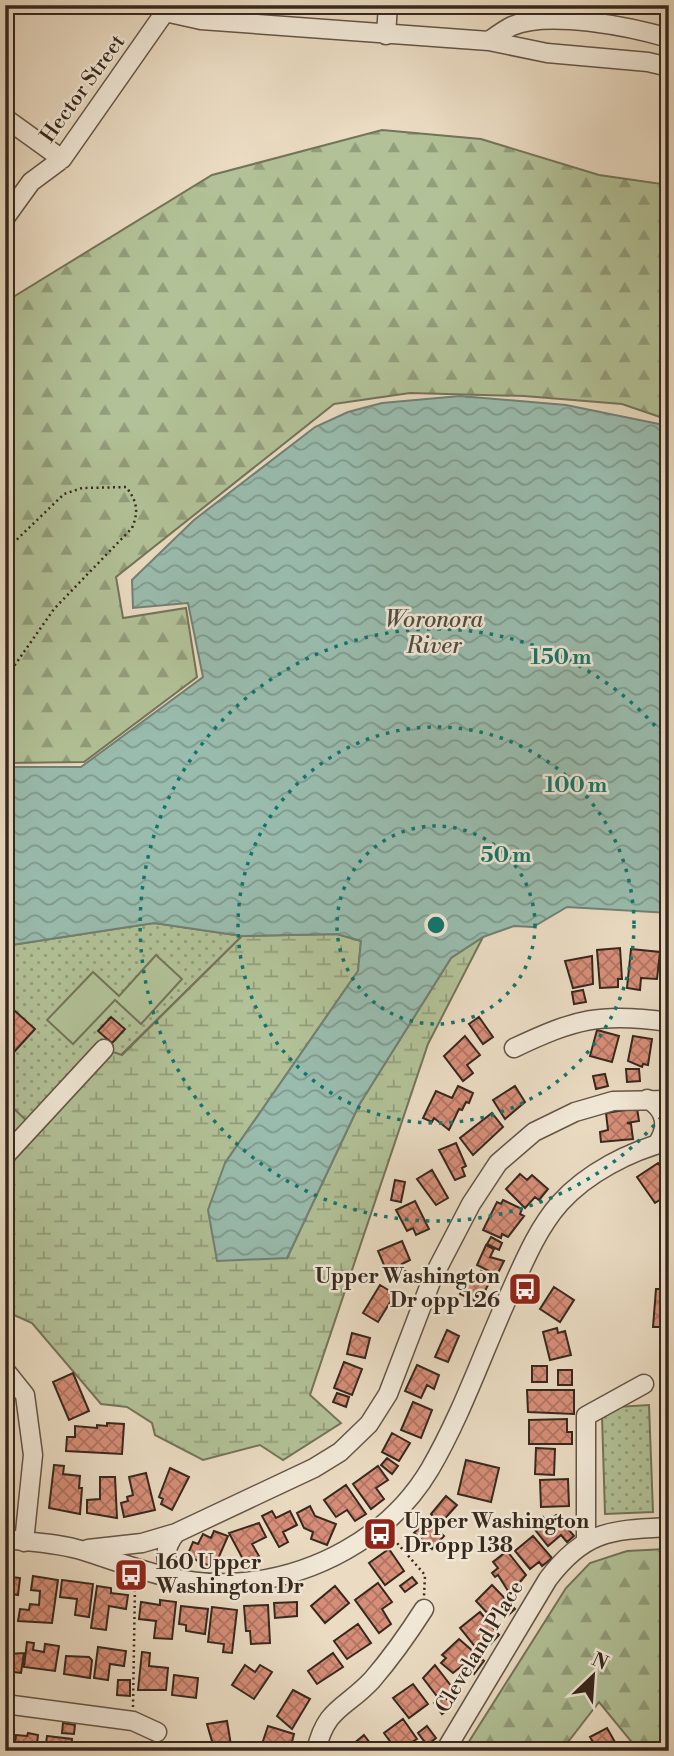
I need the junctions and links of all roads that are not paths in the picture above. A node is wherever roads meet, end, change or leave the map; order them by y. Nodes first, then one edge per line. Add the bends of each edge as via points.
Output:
1 (388, 5) edge
2 (161, 8) edge
3 (386, 35) junction
4 (669, 38) edge
5 (489, 41) junction
6 (669, 67) edge
7 (5, 118) edge
8 (62, 159) junction
9 (5, 218) edge
10 (669, 1022) edge
11 (514, 1048) dead end
12 (104, 1049) dead end
13 (647, 1099) junction
14 (669, 1100) edge
15 (663, 1143) edge
16 (5, 1156) edge
17 (5, 1370) edge
18 (644, 1384) dead end
19 (669, 1527) edge
20 (176, 1534) junction
21 (5, 1539) edge
22 (586, 1540) junction
23 (24, 1542) junction
24 (81, 1550) junction
25 (177, 1580) junction
26 (424, 1609) road end
27 (5, 1704) edge
28 (157, 1732) dead end
29 (316, 1751) edge
30 (445, 1751) edge

1 - 3 street
2 - 3 street via 247,25
2 - 8 street, Hector Street
3 - 5 street
4 - 5 street via 635,28 555,21 513,26
5 - 6 street via 547,53
7 - 8 street
8 - 9 street, Hector Street via 31,182
10 - 11 street via 615,1016 585,1019
12 - 16 street
13 - 14 street
13 - 15 street via 664,1119
13 - 20 street via 613,1101 575,1112 517,1144 471,1203 420,1304 394,1379 369,1424 340,1452 314,1468
15 - 25 street via 594,1174 548,1218 430,1469 382,1525 348,1549 298,1571 232,1583
17 - 23 street via 25,1395 33,1455
18 - 22 street via 586,1416
19 - 22 street, Cleveland Place via 609,1532
20 - 24 street
20 - 25 street via 166,1557
21 - 23 street
22 - 30 street, Cleveland Place via 565,1556 548,1578
23 - 24 street
24 - 25 street
26 - 29 street via 370,1682 321,1728
27 - 28 street via 133,1721

